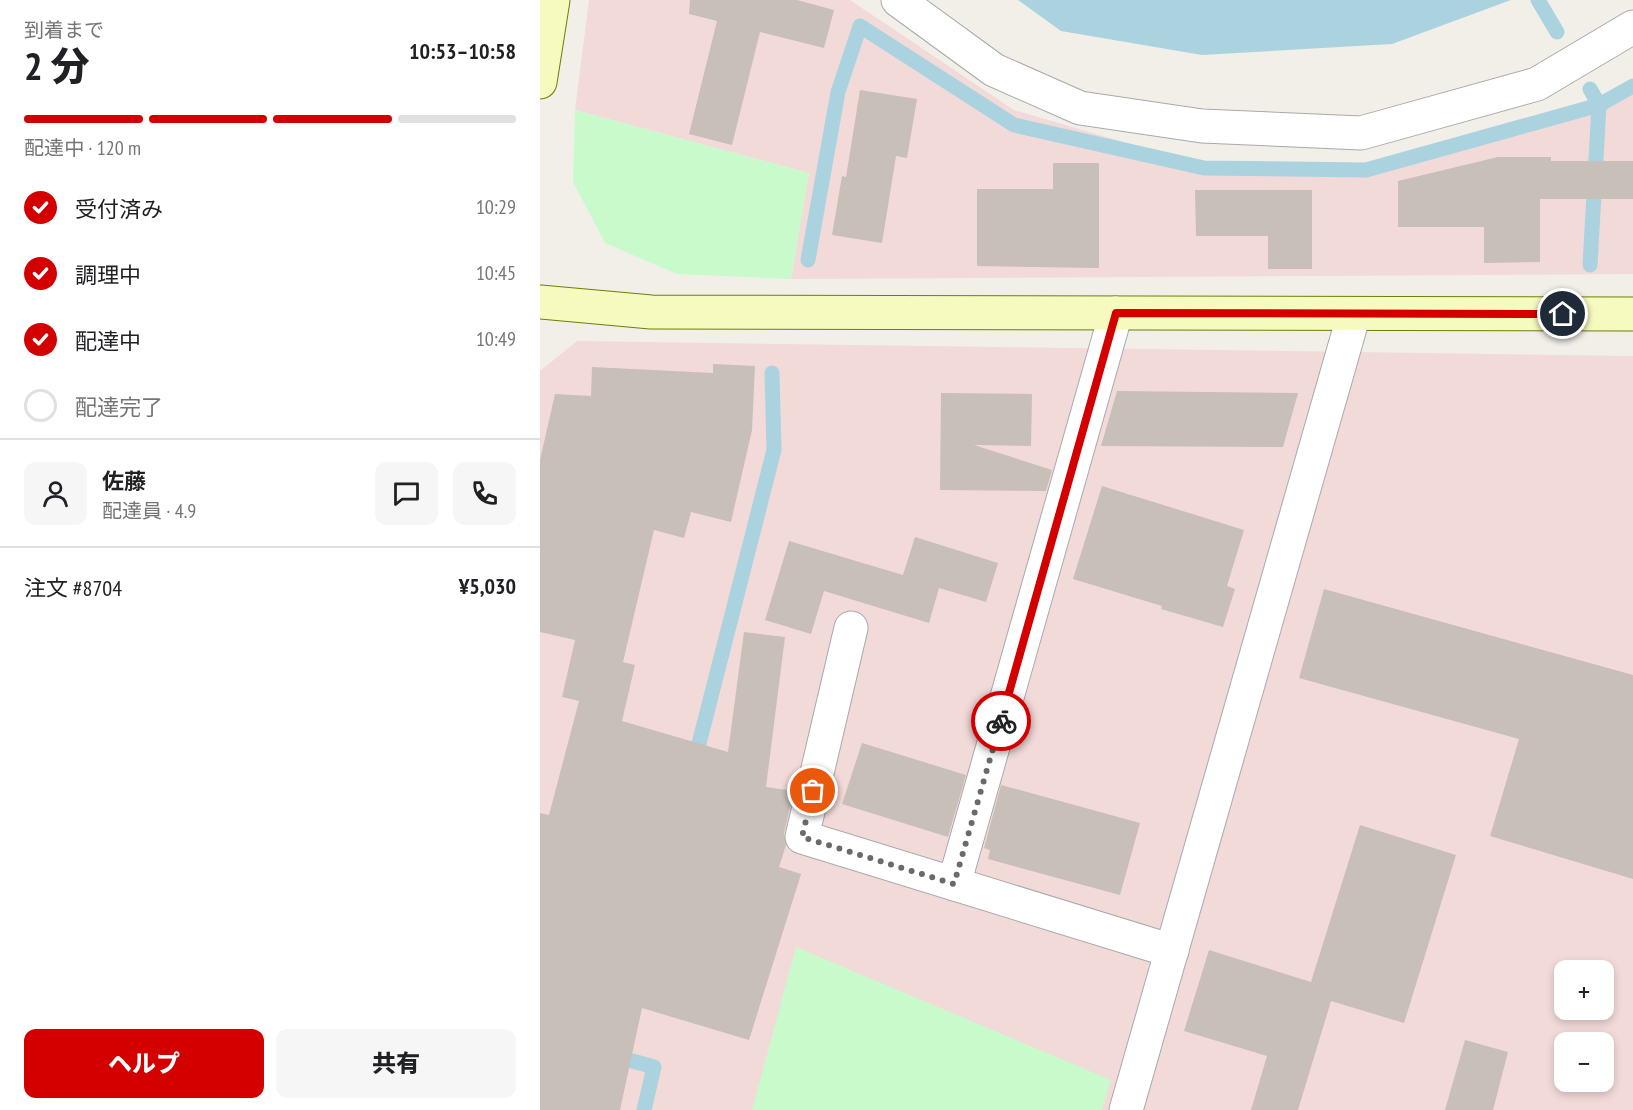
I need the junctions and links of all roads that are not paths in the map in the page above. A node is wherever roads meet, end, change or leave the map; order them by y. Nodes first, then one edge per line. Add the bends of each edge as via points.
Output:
1 (553, 0) edge
2 (898, 0) edge
3 (1633, 27) edge
4 (540, 82) edge
5 (540, 302) edge
6 (1116, 313) junction
7 (1354, 314) junction
8 (1633, 314) edge
9 (851, 628) dead end
10 (954, 884) junction
11 (1172, 951) junction
12 (1126, 1110) edge

1 - 4 street
2 - 3 street via 994,70 1080,108 1202,126 1361,134 1537,84
5 - 6 street via 651,312
6 - 7 street
6 - 10 street
7 - 8 street
7 - 11 street
9 - 10 street via 802,837
10 - 11 street
11 - 12 street

